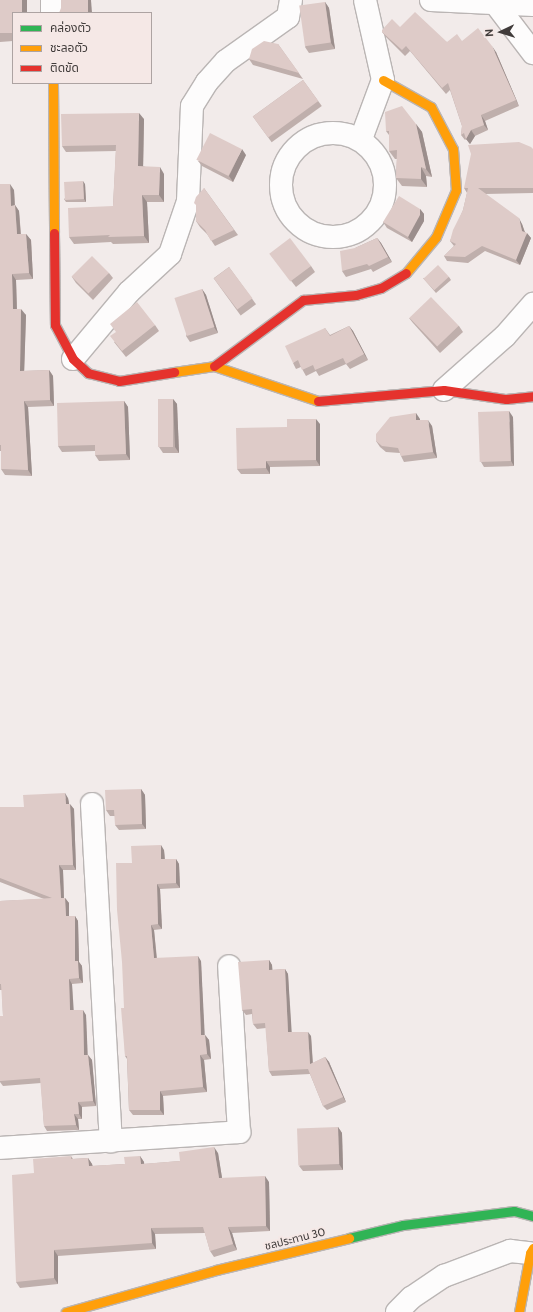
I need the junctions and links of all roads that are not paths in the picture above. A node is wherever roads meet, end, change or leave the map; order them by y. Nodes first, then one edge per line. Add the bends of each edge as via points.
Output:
1 (52, 0) edge
2 (291, 0) edge
3 (364, 0) edge
4 (431, 0) edge
5 (495, 3) junction
6 (533, 5) edge
7 (52, 12) edge
8 (533, 53) edge
9 (383, 80) junction
10 (53, 84) edge
11 (361, 140) junction
12 (533, 304) edge
13 (73, 359) junction
14 (214, 366) junction
15 (444, 390) junction
16 (533, 396) edge
17 (92, 804) dead end
18 (229, 966) dead end
19 (111, 1141) junction
20 (0, 1148) edge
21 (533, 1216) edge
22 (532, 1250) edge
23 (66, 1312) edge
24 (397, 1312) edge
25 (519, 1312) edge

1 - 7 street
2 - 13 street via 288,17 226,61 207,82 192,106 188,201 170,254 129,292
3 - 9 street
4 - 5 street
5 - 6 street
5 - 8 street
9 - 11 street
9 - 14 street via 431,107 453,150 456,190 436,237 406,274 381,288 356,295 303,300
10 - 13 street via 55,325
11 - 11 street via 376,154 383,170 385,189 379,210 367,225 336,238 318,236 306,230 292,218 283,203 280,185 283,167 289,155 302,141 318,133 344,132
12 - 15 street via 505,336
13 - 14 street via 88,373 119,381
14 - 15 street via 320,402
15 - 16 street via 506,399
17 - 19 street
18 - 19 street via 239,1132
19 - 20 street
21 - 23 street, ชลประทาน 30 via 514,1211 403,1225 216,1270
22 - 24 street via 510,1251 444,1276 411,1298
22 - 25 street

